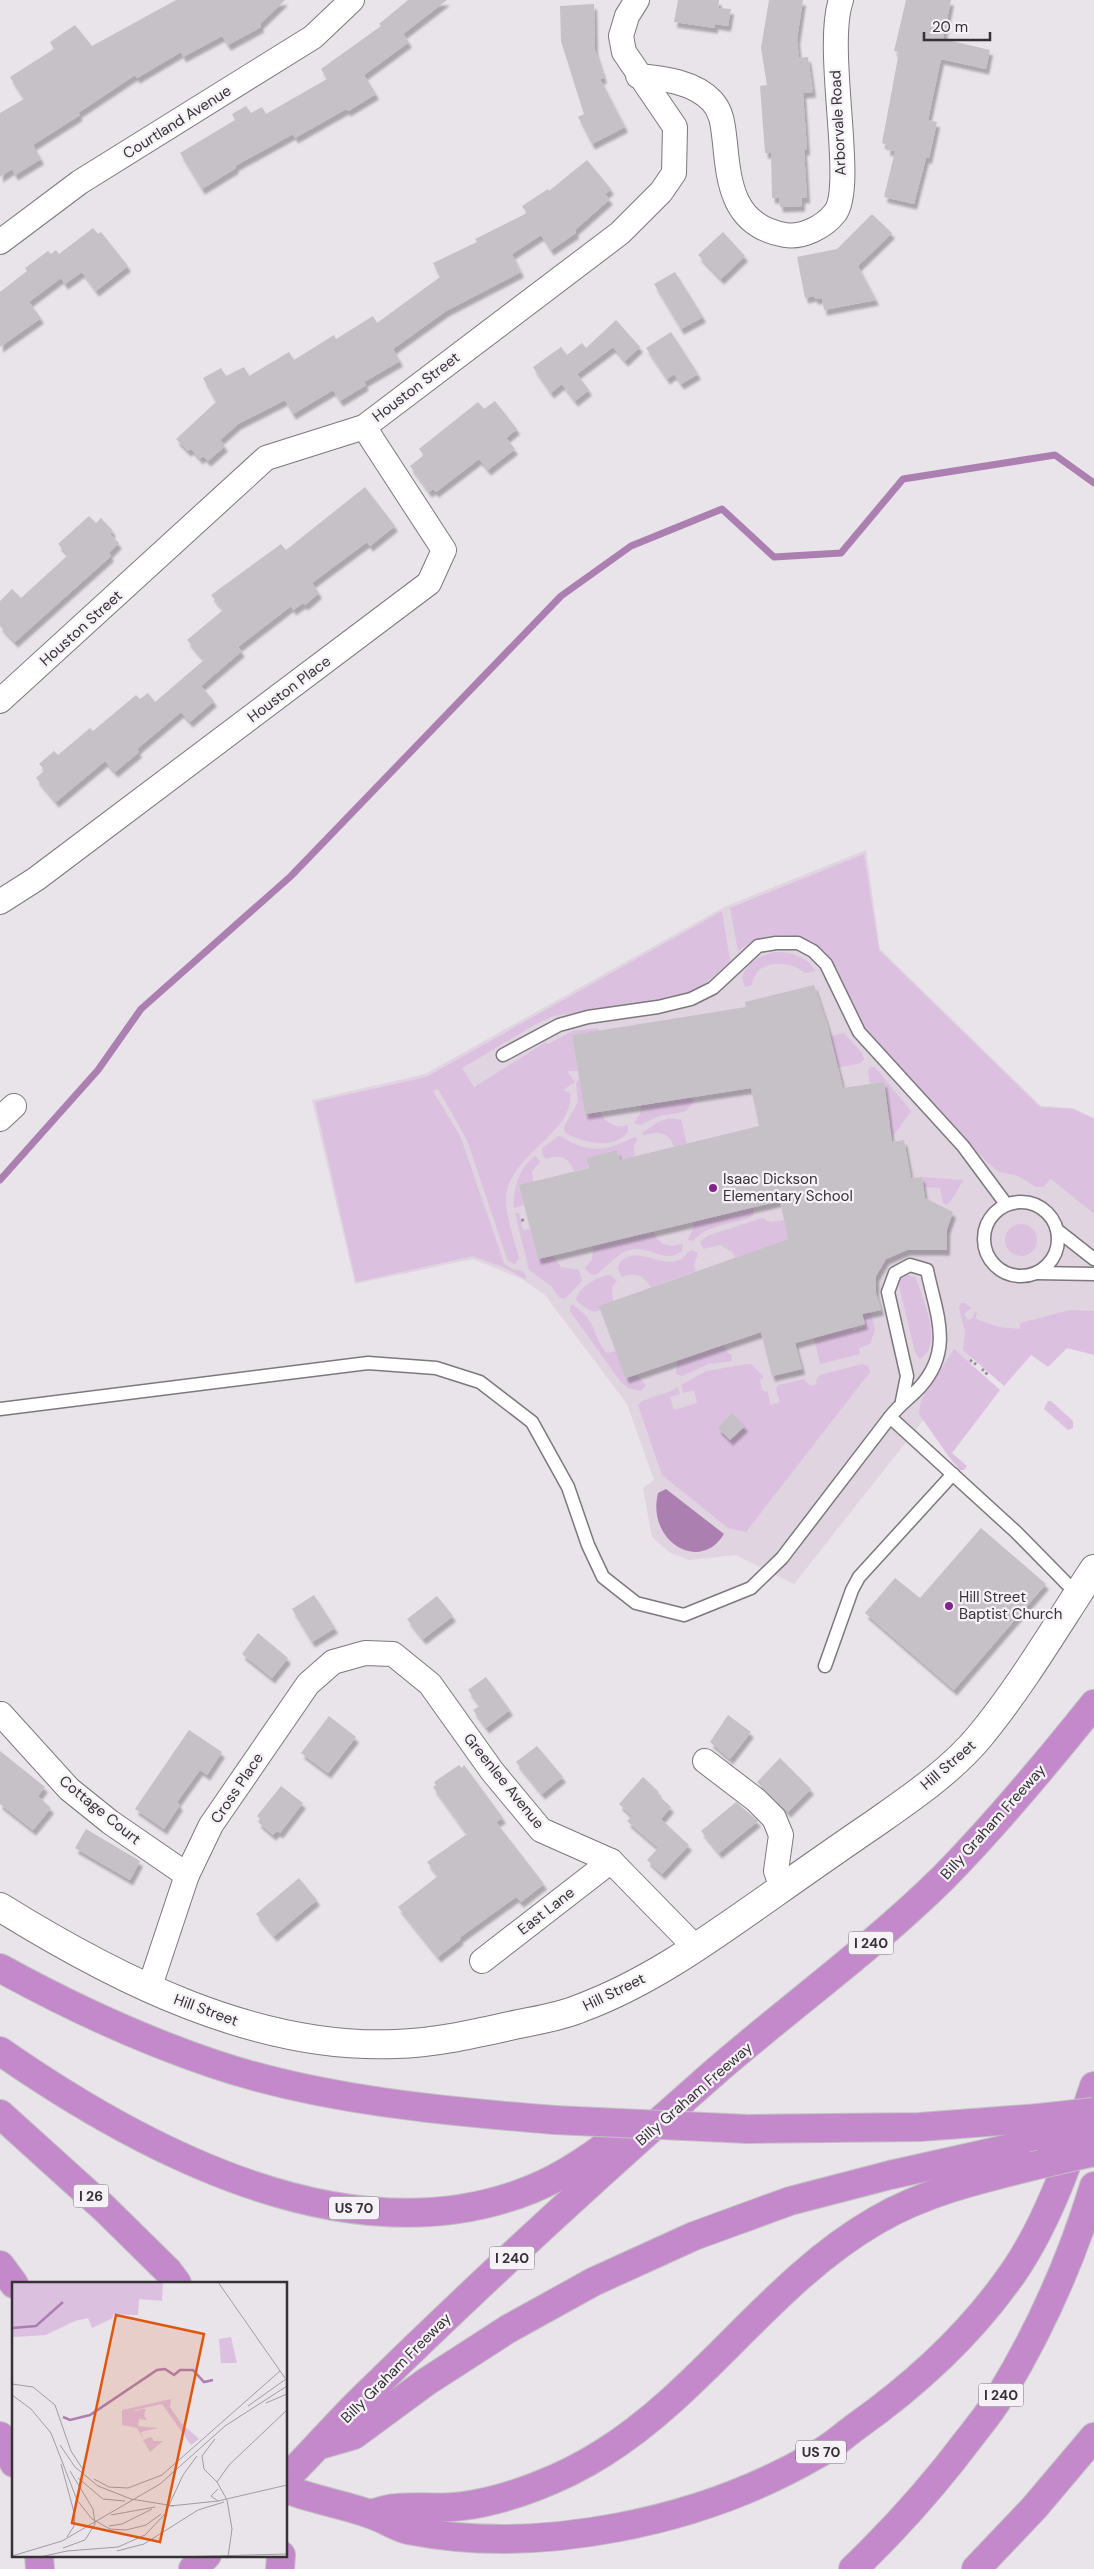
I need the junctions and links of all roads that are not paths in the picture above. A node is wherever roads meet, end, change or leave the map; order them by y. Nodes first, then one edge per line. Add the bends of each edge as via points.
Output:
1 (352, 0) edge
2 (637, 0) edge
3 (841, 0) edge
4 (638, 76) junction
5 (0, 242) edge
6 (364, 427) junction
7 (0, 702) edge
8 (0, 902) edge
9 (503, 1055) dead end
10 (1006, 1204) junction
11 (1057, 1230) junction
12 (1094, 1259) edge
13 (1036, 1273) junction
14 (1094, 1274) edge
15 (902, 1402) junction
16 (0, 1409) edge
17 (890, 1416) junction
18 (953, 1474) junction
19 (1094, 1569) edge
20 (1078, 1594) junction
21 (393, 1654) joint
22 (825, 1666) dead end
23 (1094, 1704) edge
24 (1, 1714) edge
25 (705, 1761) dead end
26 (611, 1861) junction
27 (187, 1875) junction
28 (782, 1888) junction
29 (0, 1907) edge
30 (696, 1948) junction
31 (482, 1961) dead end
32 (0, 1968) edge
33 (150, 1989) junction
34 (0, 2051) edge
35 (708, 2078) junction
36 (1094, 2086) edge
37 (1094, 2112) edge
38 (0, 2114) edge
39 (1094, 2128) edge
40 (1043, 2129) junction
41 (1094, 2152) edge
42 (1094, 2186) edge
43 (0, 2265) edge
44 (13, 2282) edge
45 (177, 2282) edge
46 (0, 2436) edge
47 (1094, 2436) edge
48 (321, 2444) junction
49 (12, 2459) edge
50 (288, 2476) edge
51 (288, 2490) edge
52 (371, 2514) junction
53 (39, 2556) edge
54 (206, 2556) edge
55 (281, 2556) edge
56 (40, 2569) edge
57 (193, 2569) edge
58 (280, 2569) edge
59 (853, 2569) edge
60 (976, 2569) edge

1 - 5 street, Courtland Avenue via 312,38 80,182
2 - 4 street, Houston Street via 627,16 621,36 624,52
3 - 4 street, Arborvale Road via 834,51 842,166 839,202 836,212 813,230 787,235 757,225 746,216 731,189 723,121 711,99 664,78
4 - 6 street, Houston Street via 675,127 674,172 661,192 620,233
6 - 7 street, Houston Street via 266,458
6 - 8 street, Houston Place via 444,550 429,583 44,873
9 - 10 lane via 559,1025 691,999 713,988 758,946 798,943 813,950 826,964 859,1032 963,1146
10 - 11 lane via 1032,1203 1052,1218
10 - 13 lane via 988,1220 983,1243 986,1254 1001,1272 1024,1277
11 - 12 lane
11 - 13 lane via 1055,1256
13 - 14 lane
15 - 15 lane via 920,1387 936,1365 942,1341 927,1270 910,1265 895,1273 888,1292 907,1376
15 - 17 lane
16 - 17 lane via 368,1364 436,1368 480,1382 532,1422 568,1487 603,1578 636,1603 684,1615 750,1588 782,1558
17 - 18 lane
18 - 20 lane
18 - 22 lane via 859,1577
19 - 20 street, Hill Street
20 - 28 street, Hill Street via 979,1737 949,1767
21 - 26 street, Greenlee Avenue via 430,1684 492,1771 541,1830
21 - 27 street, Cross Place via 365,1652 333,1662 308,1684 211,1825
23 - 35 highway, Billy Graham Freeway / I 240 via 1022,1793 942,1879 848,1964
24 - 27 street, Cottage Court via 69,1789 110,1822
25 - 28 street via 774,1818 781,1835 776,1871
26 - 30 street, Greenlee Avenue
26 - 31 street, East Lane
27 - 33 street, Cross Place
28 - 30 street, Hill Street
29 - 33 street, Hill Street via 61,1945
30 - 33 street, Hill Street via 626,1988 579,2010 453,2039 396,2044 354,2044 273,2030 229,2020
32 - 40 highway, bridge via 54,1998 131,2033 216,2064 377,2102 555,2120 748,2129
34 - 35 highway, US 70 via 47,2084 107,2119 175,2155 245,2182 311,2201 371,2211 424,2214 475,2206 532,2189 567,2172 609,2144 671,2092
35 - 48 highway, Billy Graham Freeway / I 240 via 450,2314 361,2400
36 - 52 highway, US 70 via 1074,2148 1048,2209 1016,2269 940,2360 889,2403 817,2455 742,2490 673,2514 591,2532 531,2538 468,2537 405,2530
37 - 40 highway, bridge
38 - 45 highway, I 26 via 104,2208
39 - 40 highway, bridge
40 - 48 highway via 790,2201 694,2236 593,2282 508,2329 426,2382 354,2435
41 - 52 highway, bridge via 969,2182 877,2220 839,2245 792,2284 654,2418 602,2454 549,2481 501,2499 462,2506 396,2508
42 - 59 highway, I 240 via 1061,2279 1000,2397 951,2464 897,2527
43 - 44 highway
46 - 49 highway
47 - 60 highway via 1034,2508
48 - 50 highway, Billy Graham Freeway / I 240
51 - 52 highway, US 70
53 - 56 highway
54 - 57 highway
55 - 58 highway

